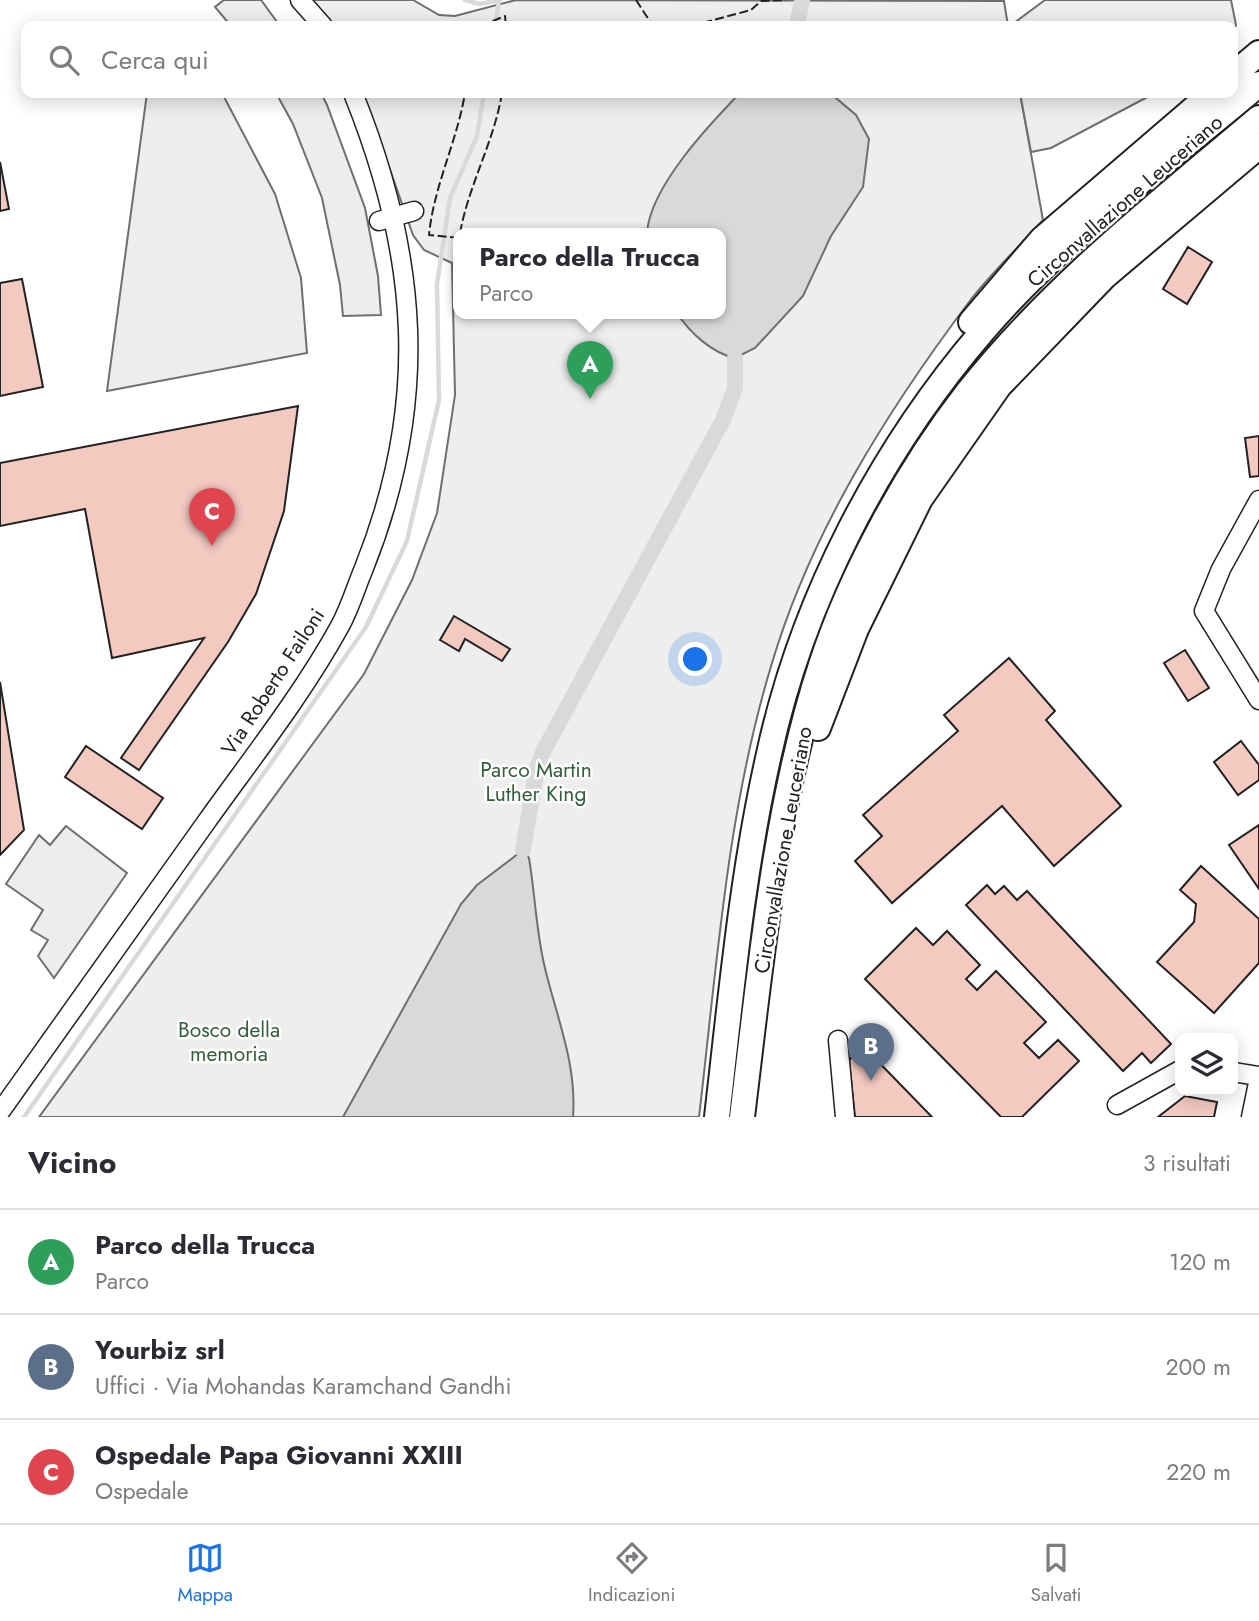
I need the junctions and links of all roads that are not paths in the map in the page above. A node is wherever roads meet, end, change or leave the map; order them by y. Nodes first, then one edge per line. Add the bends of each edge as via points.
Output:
1 (300, 0) edge
2 (319, 21) edge
3 (1259, 53) edge
4 (1238, 71) edge
5 (1259, 84) edge
6 (355, 98) edge
7 (1206, 98) edge
8 (1259, 118) edge
9 (1259, 146) edge
10 (414, 211) dead end
11 (386, 219) junction
12 (871, 489) junction
13 (1259, 500) edge
14 (1259, 701) edge
15 (783, 827) junction
16 (838, 1040) dead end
17 (1175, 1073) edge
18 (1238, 1073) edge
19 (1259, 1077) edge
20 (1117, 1105) dead end
21 (0, 1112) edge
22 (717, 1117) edge
23 (742, 1117) edge
24 (845, 1117) edge
25 (1251, 1117) edge

1 - 2 street
3 - 4 highway
5 - 12 highway, Circonvallazione Leuceriano via 1062,250 982,331 924,406
6 - 11 street, Via Roberto Failoni via 377,158
7 - 12 highway via 1042,239 989,300 884,445
8 - 15 highway, Circonvallazione Leuceriano via 1079,271 968,393 923,457 894,504 821,664 792,770
9 - 15 highway via 1105,276 1051,331 999,386 935,477 856,629 819,724 802,791
10 - 11 street
11 - 21 street, Via Roberto Failoni via 408,306 408,384 400,458 379,531 340,625 282,716
12 - 22 highway, Circonvallazione Leuceriano via 837,558 769,751
13 - 14 street via 1204,611
15 - 23 highway, Circonvallazione Leuceriano
16 - 24 street
17 - 20 street
18 - 19 street
19 - 25 street

